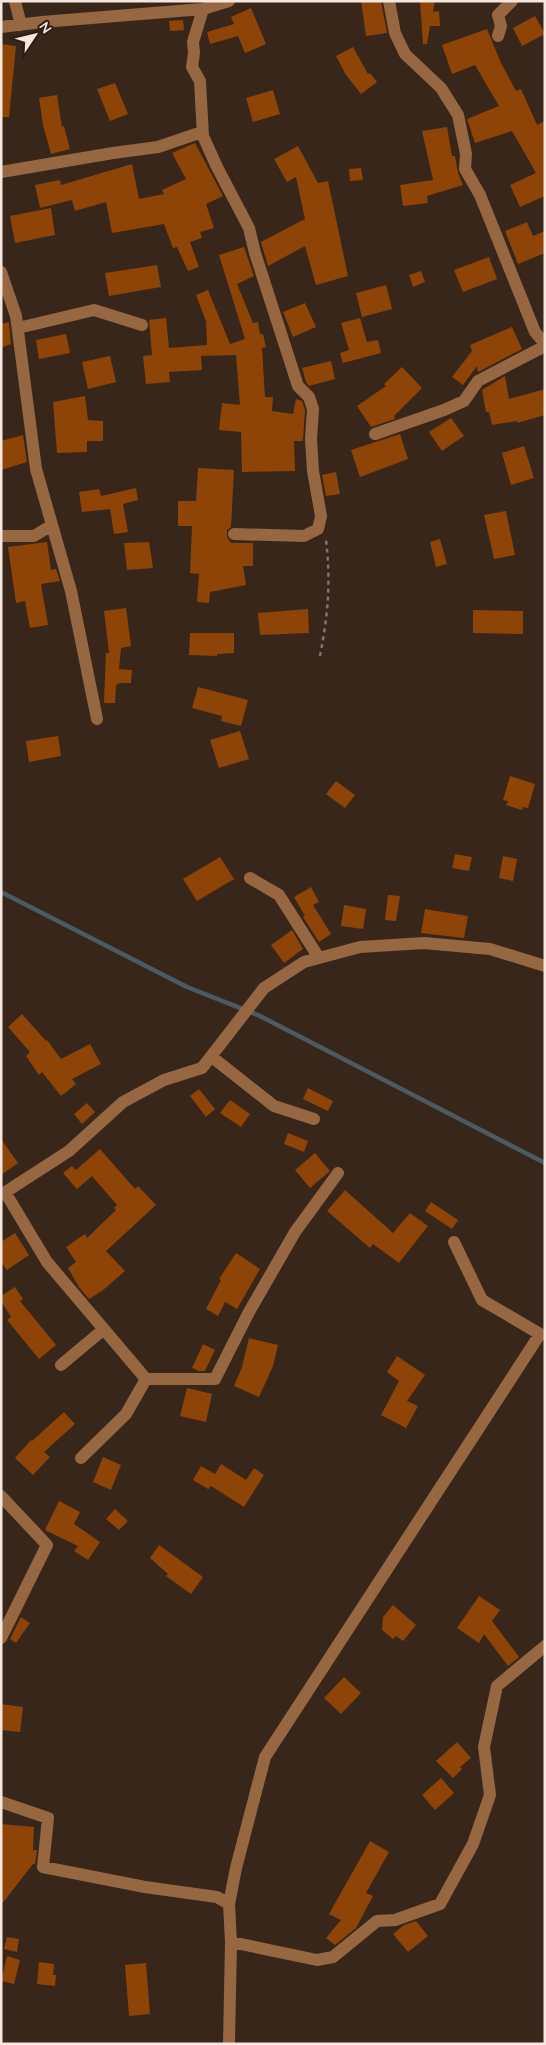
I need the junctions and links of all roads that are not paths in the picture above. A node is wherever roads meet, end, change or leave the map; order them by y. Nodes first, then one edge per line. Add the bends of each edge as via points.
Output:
1 (15, 1) edge
2 (229, 1) edge
3 (389, 1) edge
4 (512, 1) edge
5 (159, 7) edge
6 (202, 9) junction
7 (21, 25) junction
8 (1, 27) edge
9 (498, 36) dead end
10 (202, 132) junction
11 (1, 172) edge
12 (1, 272) edge
13 (142, 325) dead end
14 (18, 328) junction
15 (545, 345) edge
16 (375, 434) dead end
17 (52, 525) junction
18 (234, 534) dead end
19 (1, 536) edge
20 (97, 719) dead end
21 (250, 878) dead end
22 (319, 958) junction
23 (545, 966) edge
24 (212, 1057) junction
25 (314, 1119) dead end
26 (338, 1173) dead end
27 (3, 1193) edge
28 (454, 1242) dead end
29 (104, 1329) junction
30 (60, 1365) dead end
31 (146, 1380) junction
32 (81, 1458) dead end
33 (1, 1496) edge
34 (1, 1638) edge
35 (545, 1646) edge
36 (1, 1802) edge
37 (229, 1904) junction
38 (231, 1942) junction
39 (229, 2044) edge

1 - 7 street
2 - 6 street
3 - 15 street via 395,33 404,54 441,88 458,115 466,154 465,169 480,195 535,332
4 - 9 street via 498,15
5 - 6 street
5 - 7 street
6 - 10 street via 193,42 192,67 200,81
7 - 8 street
10 - 11 street via 158,147
10 - 18 street via 249,228 298,386 309,397 313,409 313,471 321,516 318,529 304,536
12 - 14 street
13 - 14 street via 94,310
14 - 17 street via 36,470
15 - 16 street via 478,381 464,400
17 - 19 street via 34,536
17 - 20 street via 71,591
21 - 22 street via 279,895
22 - 23 street via 360,947 424,943 490,949
22 - 24 street via 304,962 264,988
24 - 25 street via 274,1106
24 - 27 street via 202,1068 164,1080 123,1102 69,1151
26 - 31 street via 295,1232 215,1379
27 - 29 street via 47,1262
28 - 37 street via 482,1300 540,1334 265,1757
29 - 30 street
29 - 31 street
31 - 32 street via 126,1414
33 - 34 street via 47,1545
35 - 38 street via 497,1686 484,1747 490,1795 473,1844 440,1904 395,1920 377,1921 333,1957 317,1960
36 - 37 street via 48,1818 43,1867 217,1897
37 - 38 street
38 - 39 street

